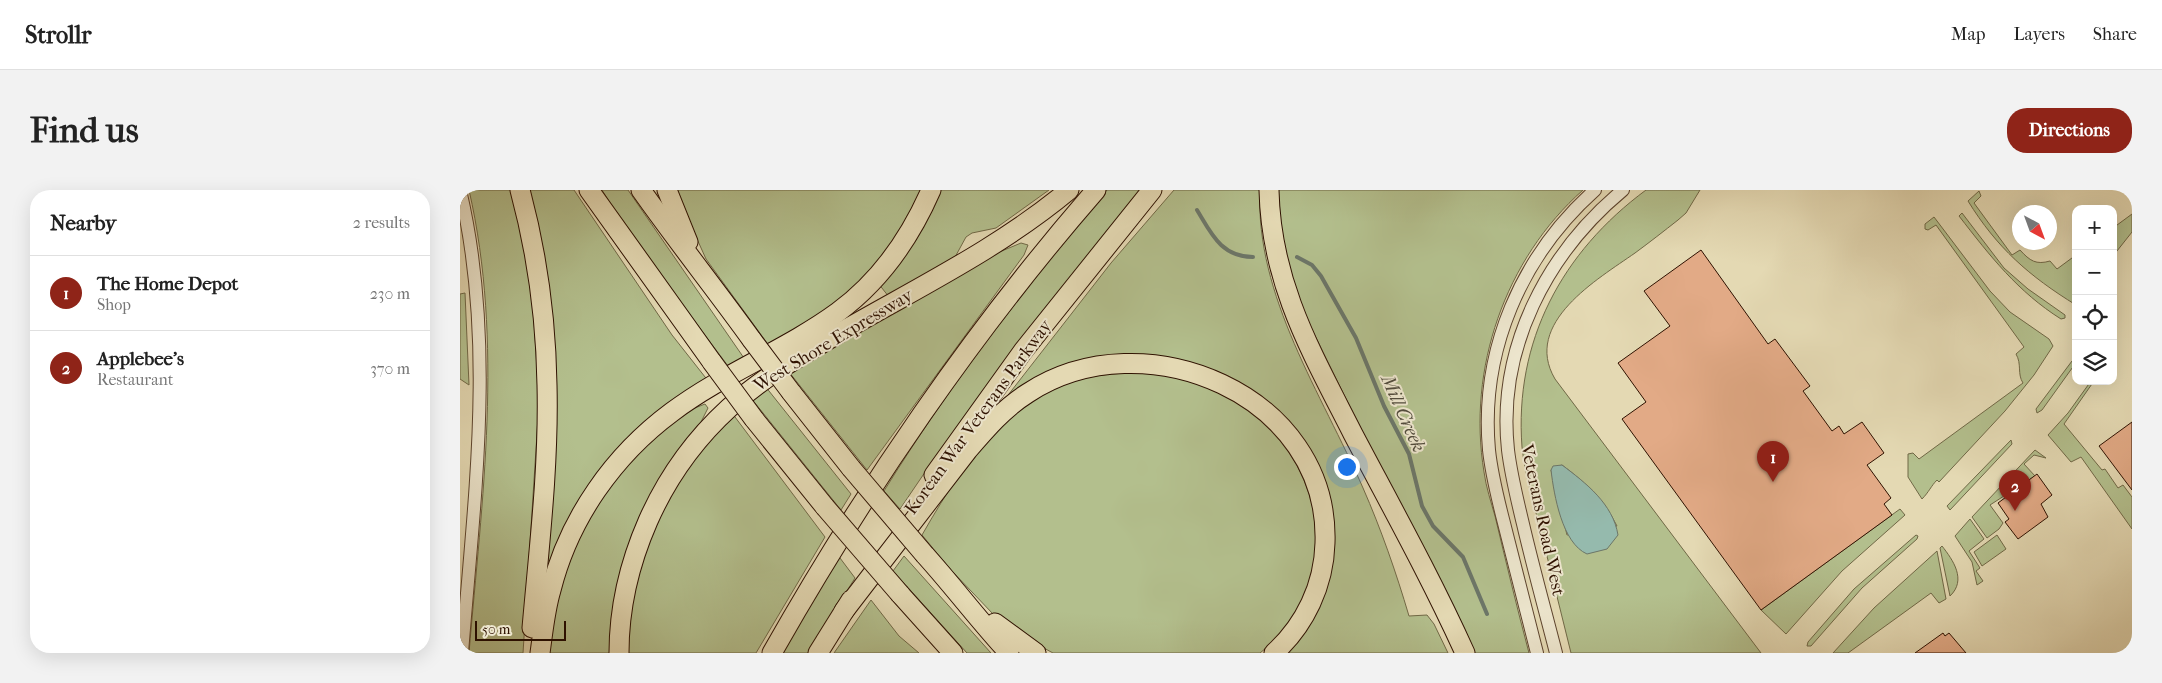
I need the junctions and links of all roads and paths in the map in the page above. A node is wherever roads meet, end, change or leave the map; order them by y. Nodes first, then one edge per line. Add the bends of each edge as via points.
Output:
1 (460, 190) edge
2 (520, 190) edge
3 (589, 190) edge
4 (593, 190) edge
5 (641, 190) edge
6 (666, 190) edge
7 (931, 190) edge
8 (1068, 190) edge
9 (1096, 190) edge
10 (1152, 190) edge
11 (1269, 190) edge
12 (1595, 190) edge
13 (1623, 190) edge
14 (606, 214) junction
15 (719, 295) junction
16 (465, 550) edge
17 (954, 588) junction
18 (844, 611) junction
19 (462, 653) edge
20 (530, 653) edge
21 (540, 653) edge
22 (619, 653) edge
23 (772, 653) edge
24 (818, 653) edge
25 (953, 653) edge
26 (1009, 653) edge
27 (1036, 653) edge
28 (1274, 653) edge
29 (1465, 653) edge
30 (1537, 653) edge
31 (1556, 653) edge

1 - 16 street via 474,266 480,354 479,412
2 - 20 highway via 538,275 547,385 544,483
3 - 14 highway
4 - 14 highway
5 - 15 highway
6 - 15 highway via 685,237
7 - 21 highway via 895,254 851,301 815,327 673,411 639,439 620,460 587,504 566,546 551,588
8 - 22 highway, West Shore Expressway via 1041,213 991,246 793,360 716,420 669,479 644,530 627,584
9 - 23 highway via 994,317 937,395 830,553
10 - 18 highway, Korean War Veterans Parkway via 1023,351 963,433
11 - 29 highway via 1276,253 1294,313
12 - 30 street, Veterans Road West via 1553,233 1527,271 1505,321 1490,382 1488,427 1493,476
13 - 31 street, Veterans Road West via 1583,227 1556,261 1526,320 1510,384 1506,426 1511,472
14 - 25 highway, bridge via 754,419 825,507
15 - 17 highway, bridge via 851,468
16 - 19 street
17 - 26 highway
17 - 27 highway
18 - 24 highway, Korean War Veterans Parkway
18 - 28 highway via 968,450 1012,404 1043,384 1088,368 1120,363 1158,364 1210,378 1252,402 1285,432 1311,471 1326,525 1323,568 1315,595 1300,624

